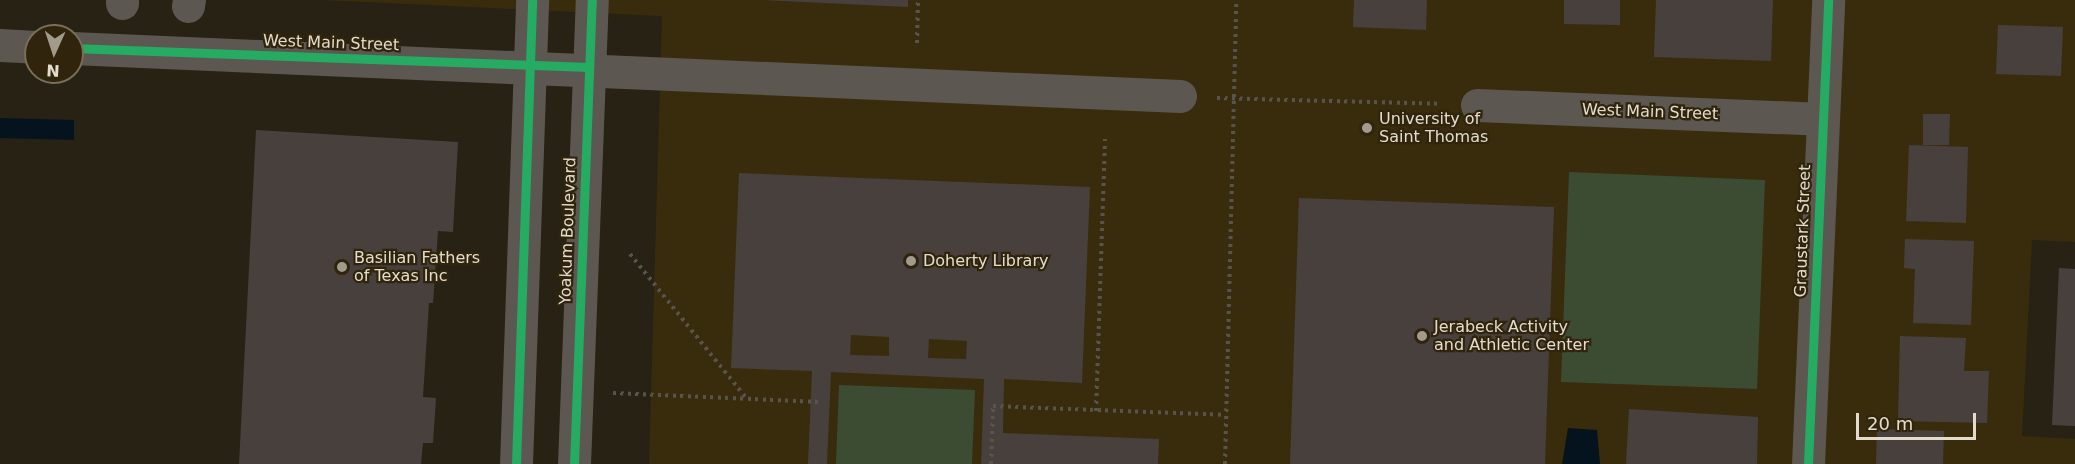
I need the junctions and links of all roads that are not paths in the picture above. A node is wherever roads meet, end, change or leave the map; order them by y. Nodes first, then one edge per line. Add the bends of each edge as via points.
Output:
1 (532, 0) edge
2 (592, 0) edge
3 (1828, 0) edge
4 (0, 45) edge
5 (24, 46) edge
6 (84, 48) edge
7 (528, 65) junction
8 (589, 68) junction
9 (1180, 96) road end
10 (1477, 105) road end
11 (1823, 119) junction
12 (516, 464) edge
13 (574, 464) edge
14 (1808, 464) edge

1 - 7 street
2 - 8 street, Yoakum Boulevard
3 - 11 street, Graustark Street
4 - 5 street
6 - 7 street, West Main Street
7 - 8 street, West Main Street
7 - 12 street
8 - 9 street, West Main Street
8 - 13 street, Yoakum Boulevard
10 - 11 street, West Main Street
11 - 14 street, Graustark Street

